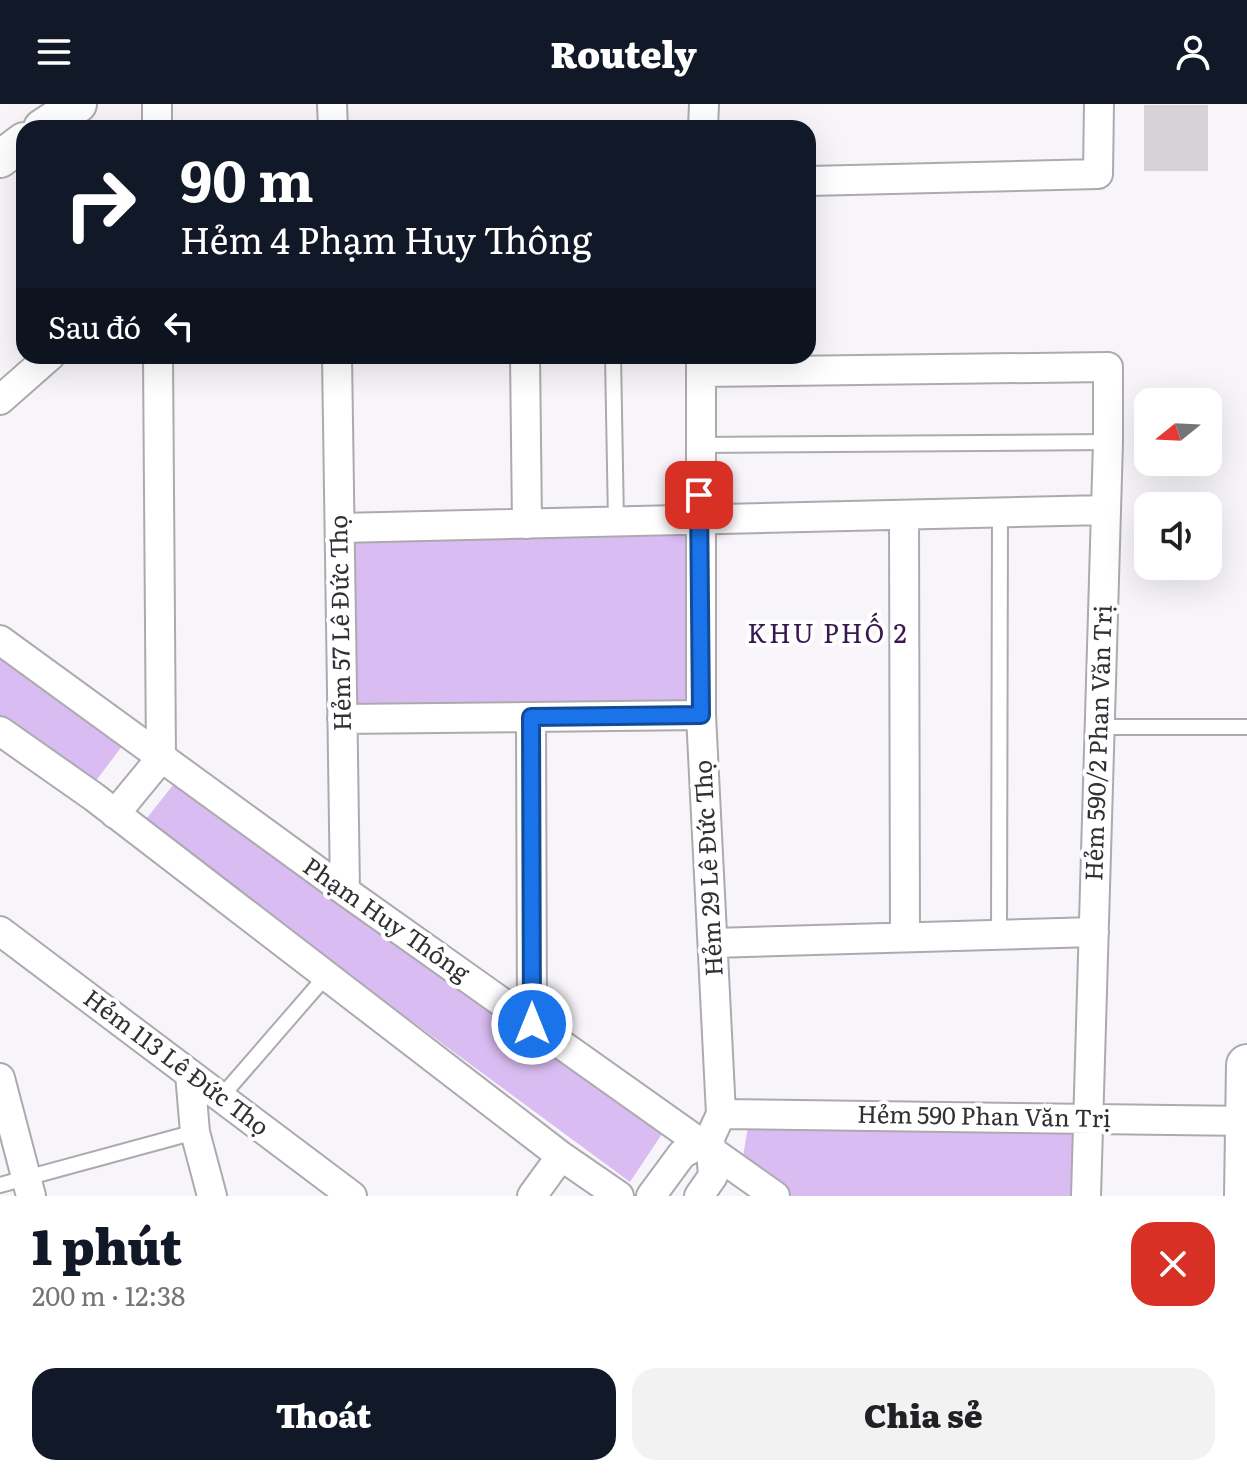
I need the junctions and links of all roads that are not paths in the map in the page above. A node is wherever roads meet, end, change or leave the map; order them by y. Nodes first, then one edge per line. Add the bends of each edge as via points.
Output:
1 (78, 104) edge
2 (1099, 104) edge
3 (54, 120) edge
4 (816, 181) edge
5 (41, 364) edge
6 (158, 364) edge
7 (337, 364) edge
8 (525, 364) edge
9 (613, 364) edge
10 (701, 364) edge
11 (0, 400) edge
12 (1108, 442) junction
13 (700, 445) junction
14 (1106, 510) junction
15 (1000, 513) junction
16 (904, 515) junction
17 (699, 520) junction
18 (616, 522) junction
19 (527, 524) junction
20 (340, 528) junction
21 (0, 640) edge
22 (701, 715) junction
23 (531, 717) junction
24 (342, 719) junction
25 (1100, 727) junction
26 (1247, 727) edge
27 (0, 731) edge
28 (161, 758) junction
29 (115, 814) junction
30 (345, 891) junction
31 (0, 931) edge
32 (1094, 932) junction
33 (999, 935) junction
34 (905, 937) junction
35 (713, 943) junction
36 (326, 976) junction
37 (532, 1024) junction
38 (1247, 1065) edge
39 (190, 1074) junction
40 (0, 1078) edge
41 (221, 1097) junction
42 (1088, 1118) junction
43 (1247, 1121) edge
44 (195, 1132) junction
45 (711, 1136) junction
46 (561, 1156) junction
47 (19, 1187) edge
48 (212, 1196) edge
49 (352, 1196) edge
50 (532, 1196) edge
51 (619, 1196) edge
52 (651, 1196) edge
53 (699, 1196) edge
54 (775, 1196) edge
55 (1086, 1196) edge
56 (1245, 1196) edge

1 - 3 street
2 - 4 street via 1098,174
5 - 11 street
6 - 28 street
7 - 20 street, Hẻm 57 Lê Đức Thọ
8 - 19 street
9 - 18 lane
10 - 12 street, Hẻm 590/2 Phan Văn Trị via 1108,367
10 - 13 street, Hẻm 29 Lê Đức Thọ
12 - 13 lane
12 - 14 street, Hẻm 590/2 Phan Văn Trị
13 - 17 street, Hẻm 29 Lê Đức Thọ
14 - 15 street
14 - 25 street, Hẻm 590/2 Phan Văn Trị
15 - 16 street
15 - 33 lane
16 - 17 street
16 - 34 street
17 - 18 street
17 - 22 street, Hẻm 29 Lê Đức Thọ
18 - 19 street
19 - 20 street
20 - 24 street, Hẻm 57 Lê Đức Thọ
21 - 28 street, Phạm Huy Thông
22 - 23 street
22 - 35 street, Hẻm 29 Lê Đức Thọ
23 - 24 street
23 - 37 street
24 - 30 street, Hẻm 57 Lê Đức Thọ
25 - 26 lane
25 - 32 street, Hẻm 590/2 Phan Văn Trị
27 - 29 street
28 - 29 street
28 - 30 street, Phạm Huy Thông
29 - 36 street
30 - 37 street, Phạm Huy Thông
31 - 39 street, Hẻm 113 Lê Đức Thọ
32 - 33 street
32 - 42 street, Hẻm 590/2 Phan Văn Trị
33 - 34 street
34 - 35 street
35 - 45 street, Hẻm 29 Lê Đức Thọ
36 - 41 lane
36 - 46 street
37 - 45 street, Phạm Huy Thông
38 - 43 main road
39 - 41 street, Hẻm 113 Lê Đức Thọ
39 - 44 street
40 - 47 street
41 - 49 street, Hẻm 113 Lê Đức Thọ
42 - 43 street, Hẻm 590 Phan Văn Trị
42 - 45 street, Hẻm 590 Phan Văn Trị
42 - 55 street, Hẻm 590/2 Phan Văn Trị
43 - 56 main road
44 - 47 lane
44 - 48 street
45 - 52 street via 682,1154
45 - 53 street, Hẻm 29 Lê Đức Thọ via 713,1176
45 - 54 street, Phạm Huy Thông
46 - 50 street
46 - 51 street

